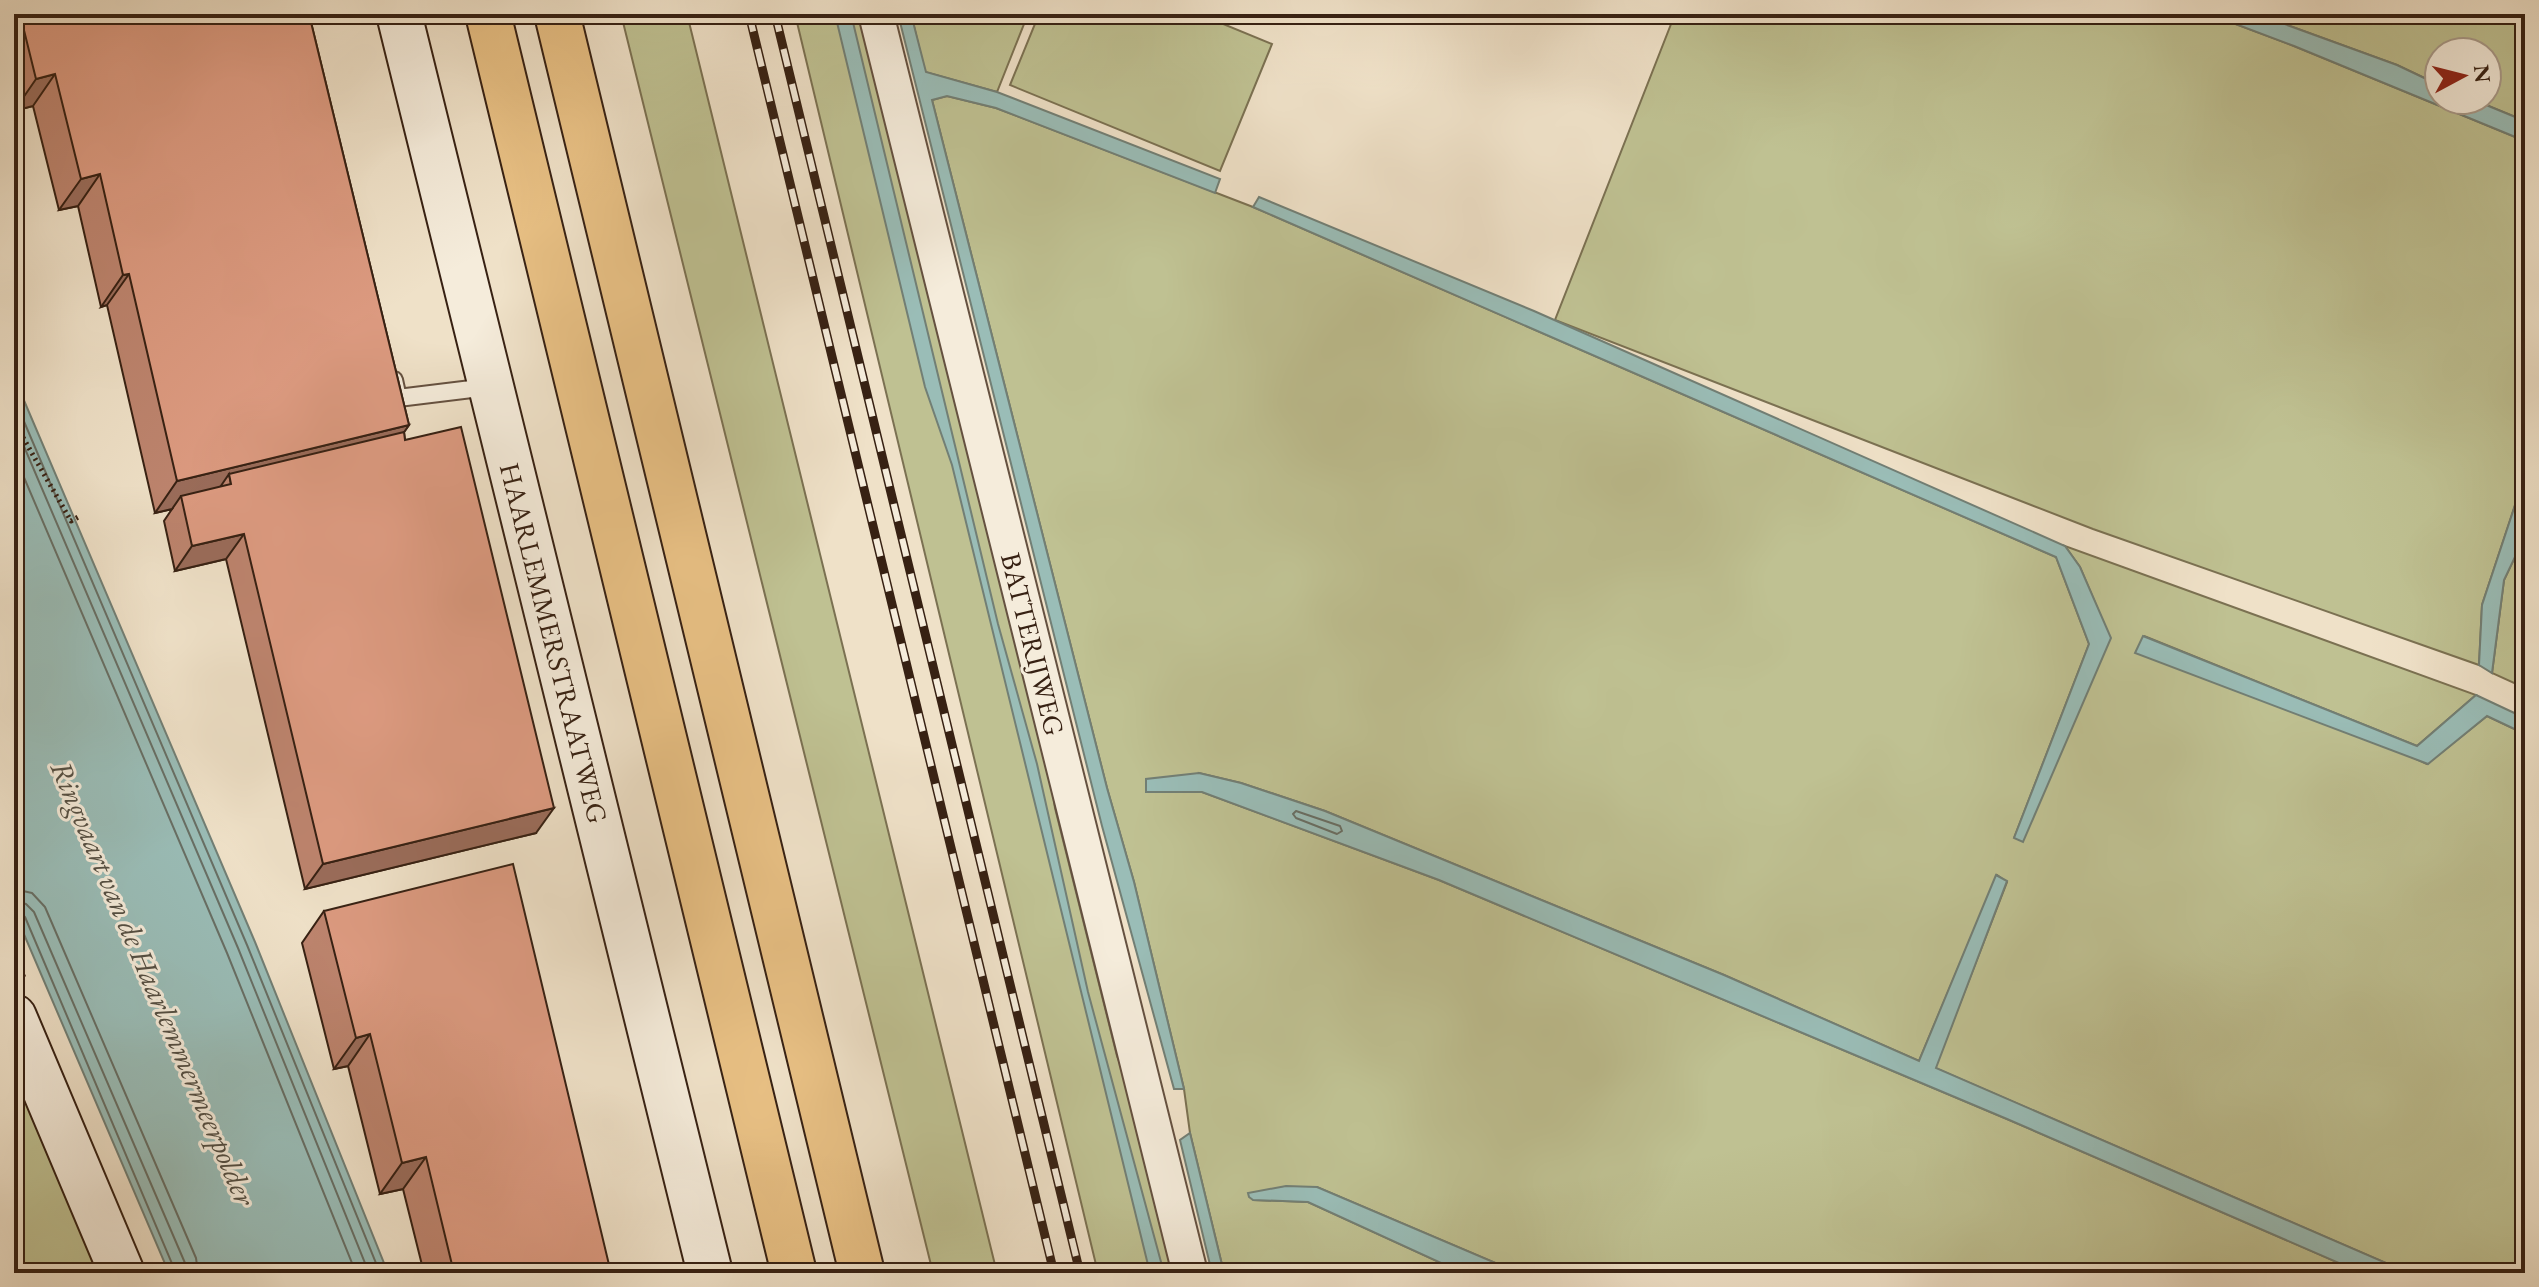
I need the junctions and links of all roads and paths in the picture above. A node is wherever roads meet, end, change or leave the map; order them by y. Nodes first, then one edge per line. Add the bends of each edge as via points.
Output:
1 (399, 14) edge
2 (488, 14) edge
3 (557, 14) edge
4 (876, 14) edge
5 (391, 367) edge
6 (491, 387) junction
7 (14, 422) edge
8 (80, 516) dead end
9 (14, 1017) edge
10 (122, 1273) edge
11 (710, 1273) edge
12 (794, 1273) edge
13 (862, 1273) edge
14 (1190, 1273) edge

1 - 6 main road, HAARLEMMERSTRAATWEG
2 - 12 highway
3 - 13 highway
4 - 14 street, BATTERIJWEG
5 - 6 lane via 398,398
6 - 11 main road, HAARLEMMERSTRAATWEG
7 - 8 path via 71,521
9 - 10 main road

